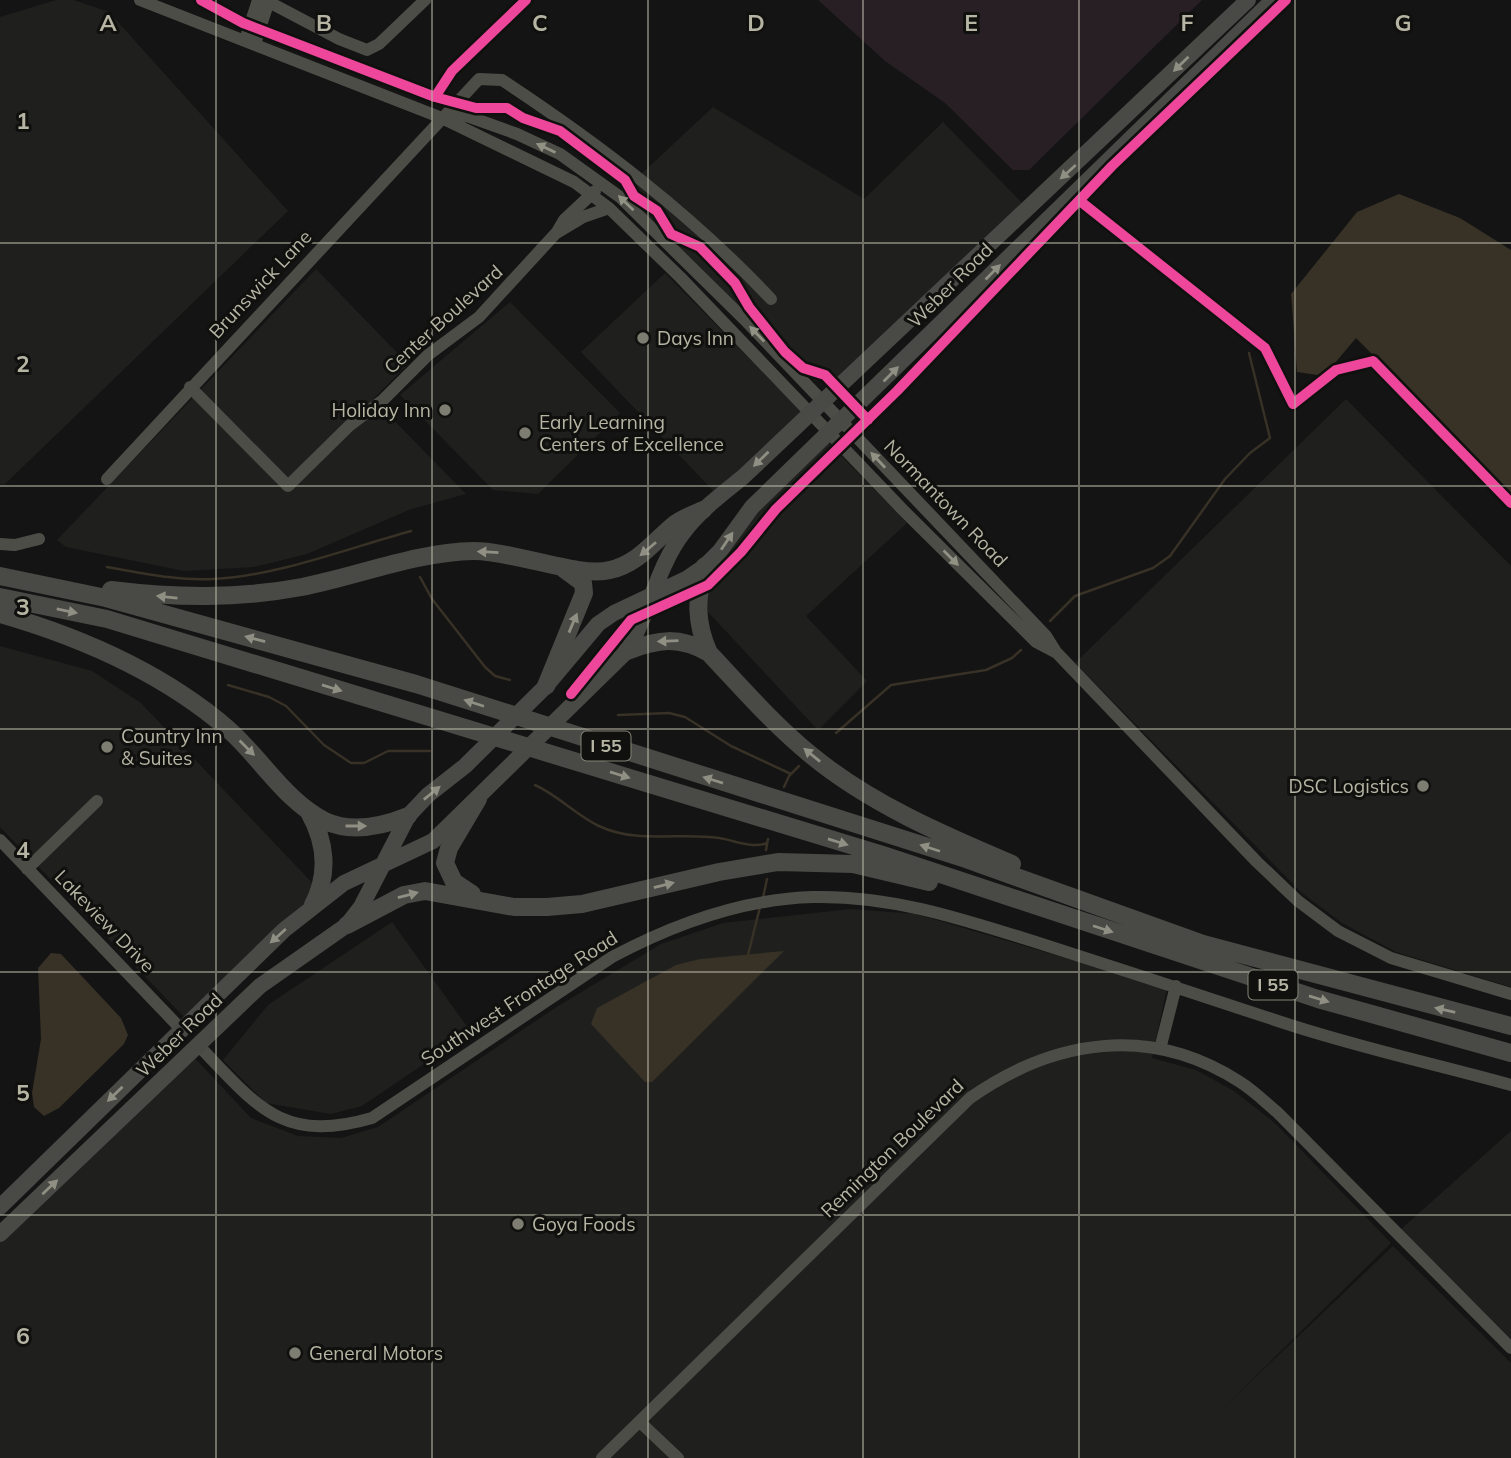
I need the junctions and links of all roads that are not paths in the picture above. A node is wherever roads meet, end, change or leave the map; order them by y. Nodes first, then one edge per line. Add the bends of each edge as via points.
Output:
1 (140, 0) edge
2 (264, 0) edge
3 (425, 0) edge
4 (1248, 0) edge
5 (1273, 0) edge
6 (250, 42) junction
7 (442, 118) junction
8 (603, 184) junction
9 (591, 195) junction
10 (609, 208) junction
11 (557, 232) junction
12 (771, 299) dead end
13 (190, 387) junction
14 (816, 406) junction
15 (836, 427) junction
16 (107, 479) dead end
17 (703, 510) junction
18 (38, 539) dead end
19 (0, 544) edge
20 (555, 564) junction
21 (705, 566) junction
22 (0, 575) edge
23 (655, 593) junction
24 (0, 597) edge
25 (0, 614) edge
26 (627, 651) junction
27 (709, 653) junction
28 (546, 686) junction
29 (478, 799) junction
30 (97, 801) dead end
31 (307, 809) junction
32 (408, 816) junction
33 (0, 840) edge
34 (381, 868) junction
35 (27, 869) junction
36 (489, 902) junction
37 (313, 905) junction
38 (1038, 909) junction
39 (347, 925) junction
40 (1203, 944) junction
41 (1176, 986) junction
42 (1511, 994) edge
43 (1511, 1026) edge
44 (181, 1029) junction
45 (199, 1046) junction
46 (1160, 1049) junction
47 (1511, 1053) edge
48 (1511, 1085) edge
49 (0, 1207) edge
50 (0, 1234) edge
51 (1511, 1348) edge
52 (640, 1422) junction
53 (601, 1458) edge
54 (678, 1458) edge

1 - 6 street, Normantown Road
2 - 3 street via 368,50
2 - 6 street via 257,3
4 -> 14 main road, Weber Road
15 -> 5 main road, Weber Road
6 - 7 street, Normantown Road
8 -> 7 street, Normantown Road via 560,154 517,135 467,116
7 - 9 street, Normantown Road via 515,151
7 - 12 street, Brunswick Lane via 480,79 502,80 635,174
7 - 13 street, Brunswick Lane
8 - 9 street, Center Boulevard
14 -> 8 street, Normantown Road
9 - 10 street, Normantown Road
9 - 11 street, Center Boulevard
10 - 11 street, Center Boulevard
10 - 14 street, Normantown Road
11 - 13 street, Center Boulevard via 479,317 428,355 288,486
13 - 16 street, Brunswick Lane
14 - 15 street, Normantown Road
14 -> 17 main road, Weber Road
21 -> 15 main road, Weber Road via 752,507
15 - 42 street, Normantown Road via 902,509 1036,642 1056,652 1298,901 1338,931 1391,958
17 -> 20 highway via 676,523 622,567 598,572
17 - 23 main road, Weber Road via 682,534
18 - 19 street
20 -> 22 highway via 471,551 301,587 179,598
28 -> 20 highway via 584,593 583,583
21 - 23 main road, Weber Road
21 - 27 highway via 696,614
40 -> 22 highway, I 55 via 966,859 416,684 106,598
23 - 26 main road, Weber Road
23 - 28 main road, Weber Road via 598,624
24 -> 38 highway, I 55 via 107,619 883,855
25 -> 31 highway via 96,648 153,678 227,729
27 -> 26 highway via 678,639
26 - 29 main road, Weber Road
40 -> 27 highway via 950,838 860,789 811,755
32 -> 28 main road, Weber Road
29 - 34 main road, Weber Road via 433,841
29 - 36 highway via 445,863 454,882
30 - 35 street
31 -> 32 highway via 343,826 383,826
31 - 37 highway via 323,843 322,877
32 - 34 main road, Weber Road
33 - 35 street, Lakeview Drive
34 - 37 main road, Weber Road via 344,883
34 - 39 main road, Weber Road
35 - 44 street, Lakeview Drive
36 -> 38 highway via 514,907 582,904 719,872 778,862 814,862 853,864
39 -> 36 highway via 404,895 425,891
37 -> 44 main road, Weber Road
38 -> 47 highway, I 55 via 1318,999
39 - 45 main road, Weber Road via 260,986
43 -> 40 highway, I 55
41 - 45 street, Southwest Frontage Road via 930,909 810,897 699,917 646,939 612,957 372,1118 342,1127 302,1126 266,1112
41 - 46 street
41 - 48 street, Southwest Frontage Road via 1283,1023
44 -> 49 main road, Weber Road
50 -> 45 main road, Weber Road
46 - 51 street, Remington Boulevard via 1209,1065 1241,1082 1277,1112
46 - 52 street, Remington Boulevard via 1073,1048 1038,1058 970,1098
52 - 53 street, Remington Boulevard
52 - 54 street

